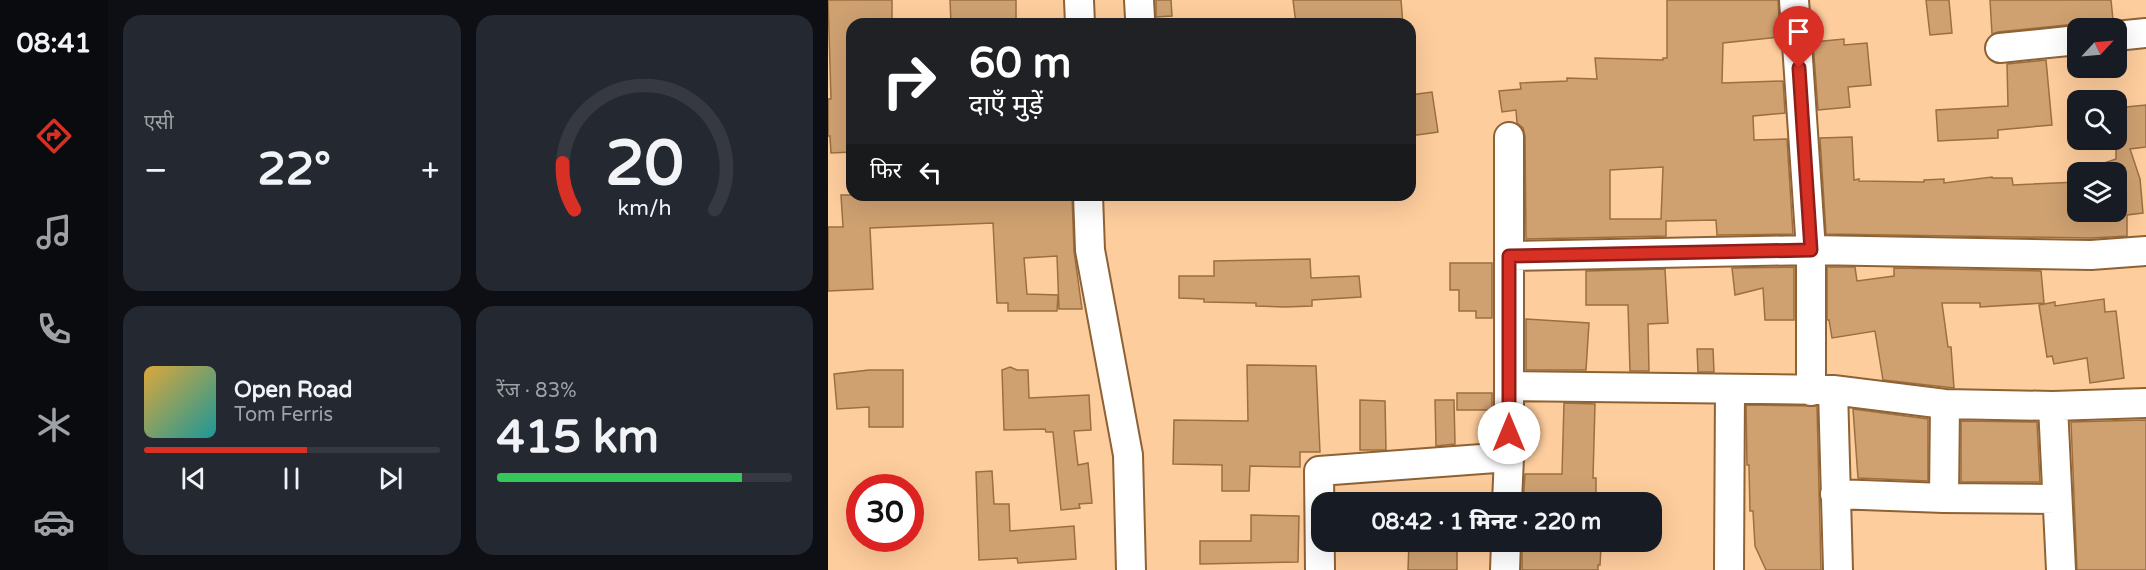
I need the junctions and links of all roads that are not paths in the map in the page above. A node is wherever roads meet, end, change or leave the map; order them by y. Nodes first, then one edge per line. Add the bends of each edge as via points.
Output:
1 (1079, 0) edge
2 (1794, 0) edge
3 (1080, 18) edge
4 (2146, 33) edge
5 (2127, 35) edge
6 (2067, 41) edge
7 (2000, 48) dead end
8 (1509, 137) dead end
9 (1088, 201) edge
10 (1811, 250) junction
11 (2146, 251) edge
12 (1509, 256) junction
13 (1509, 386) junction
14 (1730, 389) junction
15 (1822, 391) junction
16 (2146, 403) edge
17 (1945, 405) junction
18 (2053, 406) junction
19 (1509, 457) junction
20 (1507, 492) edge
21 (1834, 494) junction
22 (1944, 498) junction
23 (2057, 499) junction
24 (1506, 552) edge
25 (1131, 570) edge
26 (1320, 570) edge
27 (1505, 570) edge
28 (1729, 570) edge
29 (1838, 570) edge
30 (2061, 570) edge

1 - 3 street
2 - 10 street
4 - 5 street
6 - 7 street
8 - 12 street
9 - 25 street via 1090,250 1128,455
10 - 11 street via 2091,255
10 - 12 street
10 - 15 street
12 - 13 street
13 - 14 street
13 - 19 street
14 - 15 street
14 - 28 street
15 - 17 street
15 - 21 street
16 - 18 street
17 - 18 street
17 - 22 street
18 - 23 street
19 - 20 street
19 - 26 street via 1318,471
21 - 22 street
21 - 29 street
22 - 23 street
23 - 30 street
24 - 27 street

